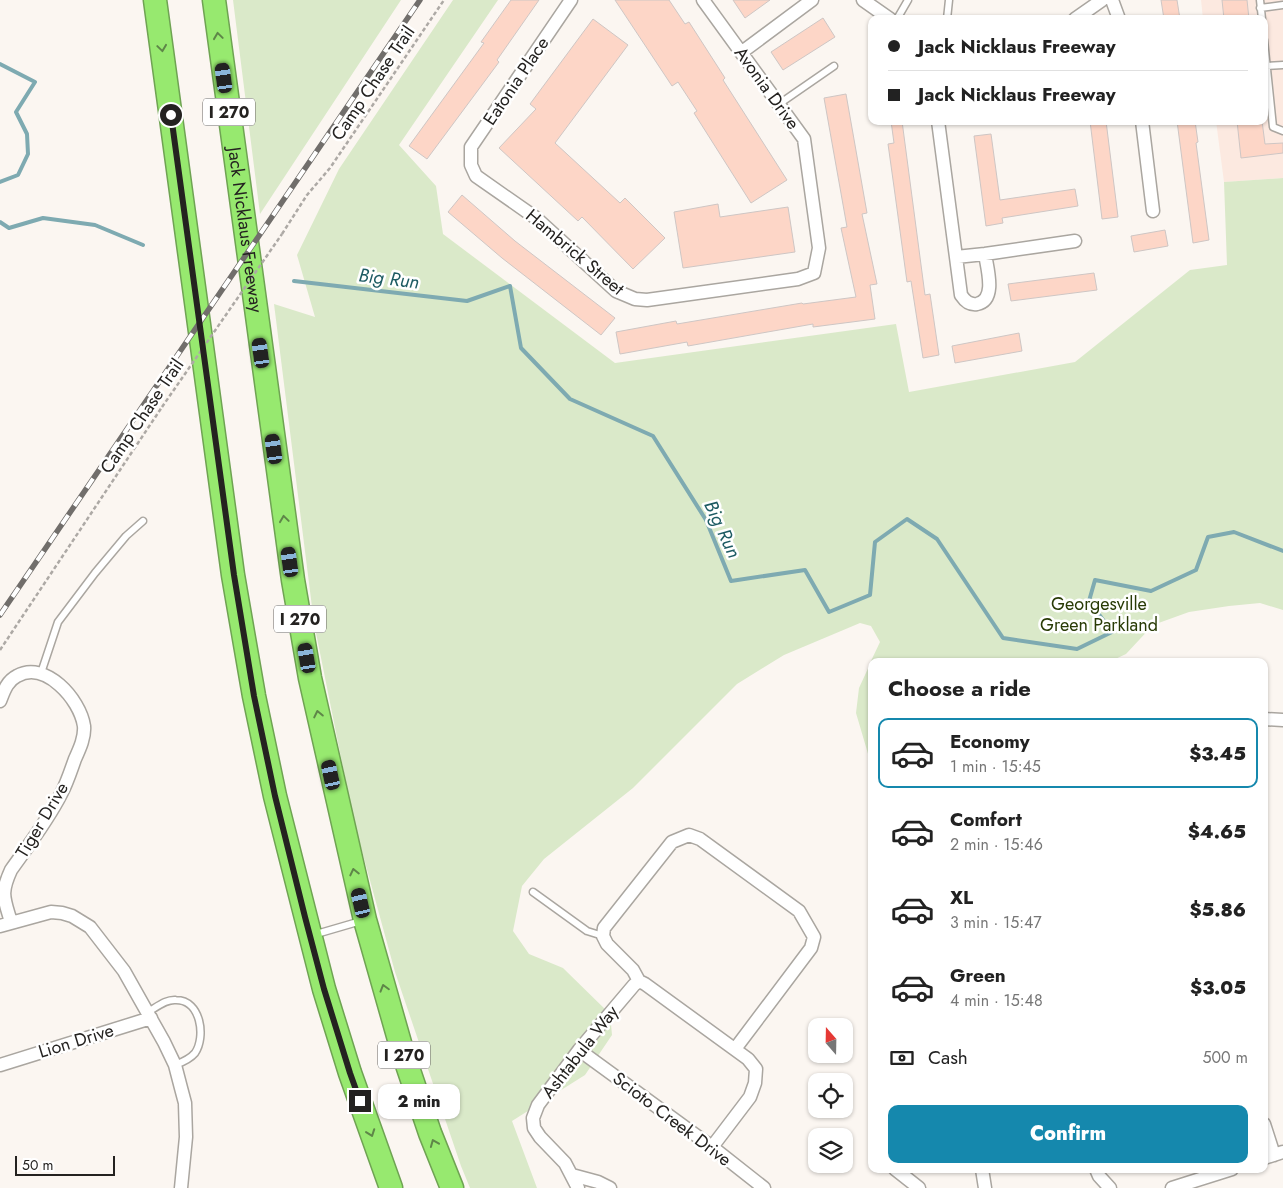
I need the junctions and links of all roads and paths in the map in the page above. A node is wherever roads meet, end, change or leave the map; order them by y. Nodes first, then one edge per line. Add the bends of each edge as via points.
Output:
1 (155, 0) edge
2 (214, 0) edge
3 (444, 0) edge
4 (571, 0) edge
5 (703, 0) edge
6 (812, 0) edge
7 (863, 0) edge
8 (908, 0) edge
9 (949, 0) edge
10 (1102, 0) edge
11 (1112, 0) edge
12 (1260, 0) edge
13 (1283, 5) edge
14 (1260, 8) junction
15 (884, 15) edge
16 (899, 15) edge
17 (947, 15) edge
18 (1081, 15) edge
19 (1118, 15) edge
20 (1261, 15) edge
21 (742, 52) junction
22 (1283, 65) edge
23 (834, 66) dead end
24 (1268, 66) edge
25 (1268, 76) edge
26 (779, 104) junction
27 (939, 125) edge
28 (1142, 125) edge
29 (1283, 132) edge
30 (471, 165) joint
31 (1153, 211) dead end
32 (1074, 241) dead end
33 (985, 254) junction
34 (956, 257) junction
35 (814, 273) joint
36 (143, 521) dead end
37 (0, 650) edge
38 (41, 673) junction
39 (0, 700) edge
40 (1268, 719) edge
41 (1283, 720) edge
42 (533, 892) dead end
43 (365, 920) junction
44 (6, 924) edge
45 (310, 936) junction
46 (604, 936) junction
47 (639, 981) junction
48 (150, 1015) junction
49 (580, 1050) junction
50 (735, 1050) junction
51 (0, 1065) edge
52 (175, 1065) junction
53 (1268, 1136) edge
54 (712, 1147) junction
55 (1274, 1155) edge
56 (900, 1173) edge
57 (983, 1173) edge
58 (1098, 1173) edge
59 (1223, 1173) edge
60 (572, 1175) junction
61 (1195, 1185) edge
62 (181, 1188) edge
63 (391, 1188) edge
64 (452, 1188) edge
65 (578, 1188) edge
66 (610, 1188) edge
67 (764, 1188) edge
68 (919, 1188) edge
69 (985, 1188) edge
70 (1110, 1188) edge
71 (1172, 1188) edge

1 -> 45 highway via 239,608 275,796
43 -> 2 highway, Jack Nicklaus Freeway / I 270 via 312,687 293,580
3 - 37 path, Camp Chase Trail, bridge via 162,407
4 - 30 street, Eatonia Place via 471,147
5 - 21 street, Avonia Drive
6 - 21 street
7 - 15 street
8 - 16 lane
9 - 17 lane
10 - 18 street
11 - 19 street
12 - 14 lane
13 - 14 lane
14 - 20 lane
21 - 26 street, Avonia Drive
22 - 24 lane
23 - 26 lane
25 - 29 lane via 1273,127
26 - 35 street, Avonia Drive via 804,139 818,248
27 - 34 street
28 - 31 street
30 - 35 street, Hambrick Street via 476,176 536,218 616,291 635,299 798,279
32 - 33 street
33 - 34 street
33 - 34 street via 989,290 987,298 973,304 961,295
36 - 38 lane via 114,550 58,622
38 - 39 street via 17,676 7,685
38 - 44 street, Tiger Drive via 61,686 75,702 84,726 82,744 62,794 5,883
40 - 41 street
42 - 46 lane via 587,931
43 - 45 lane
64 -> 43 highway, Jack Nicklaus Freeway / I 270 via 402,1050
44 - 48 street via 51,912 81,920 124,971
45 -> 63 highway via 350,1073
46 - 47 street via 607,944 633,970
46 - 50 street via 604,928 672,842 688,835 700,839 799,911 814,937 811,948
47 - 49 street, Ashtabula Way
47 - 50 street
48 - 51 street, Lion Drive
48 - 52 street
48 - 52 lane via 162,1003 177,1000 185,1002 197,1014 201,1032 199,1046 190,1058
49 - 54 street, Scioto Creek Drive
49 - 60 street, Ashtabula Way via 538,1105 534,1118 534,1128
50 - 54 street via 756,1069 755,1084 750,1097
52 - 62 street via 185,1103 186,1137
53 - 55 street
54 - 67 street, Scioto Creek Drive
56 - 68 street
57 - 69 street
58 - 70 street
59 - 61 street
60 - 65 street
60 - 66 street
61 - 71 street

